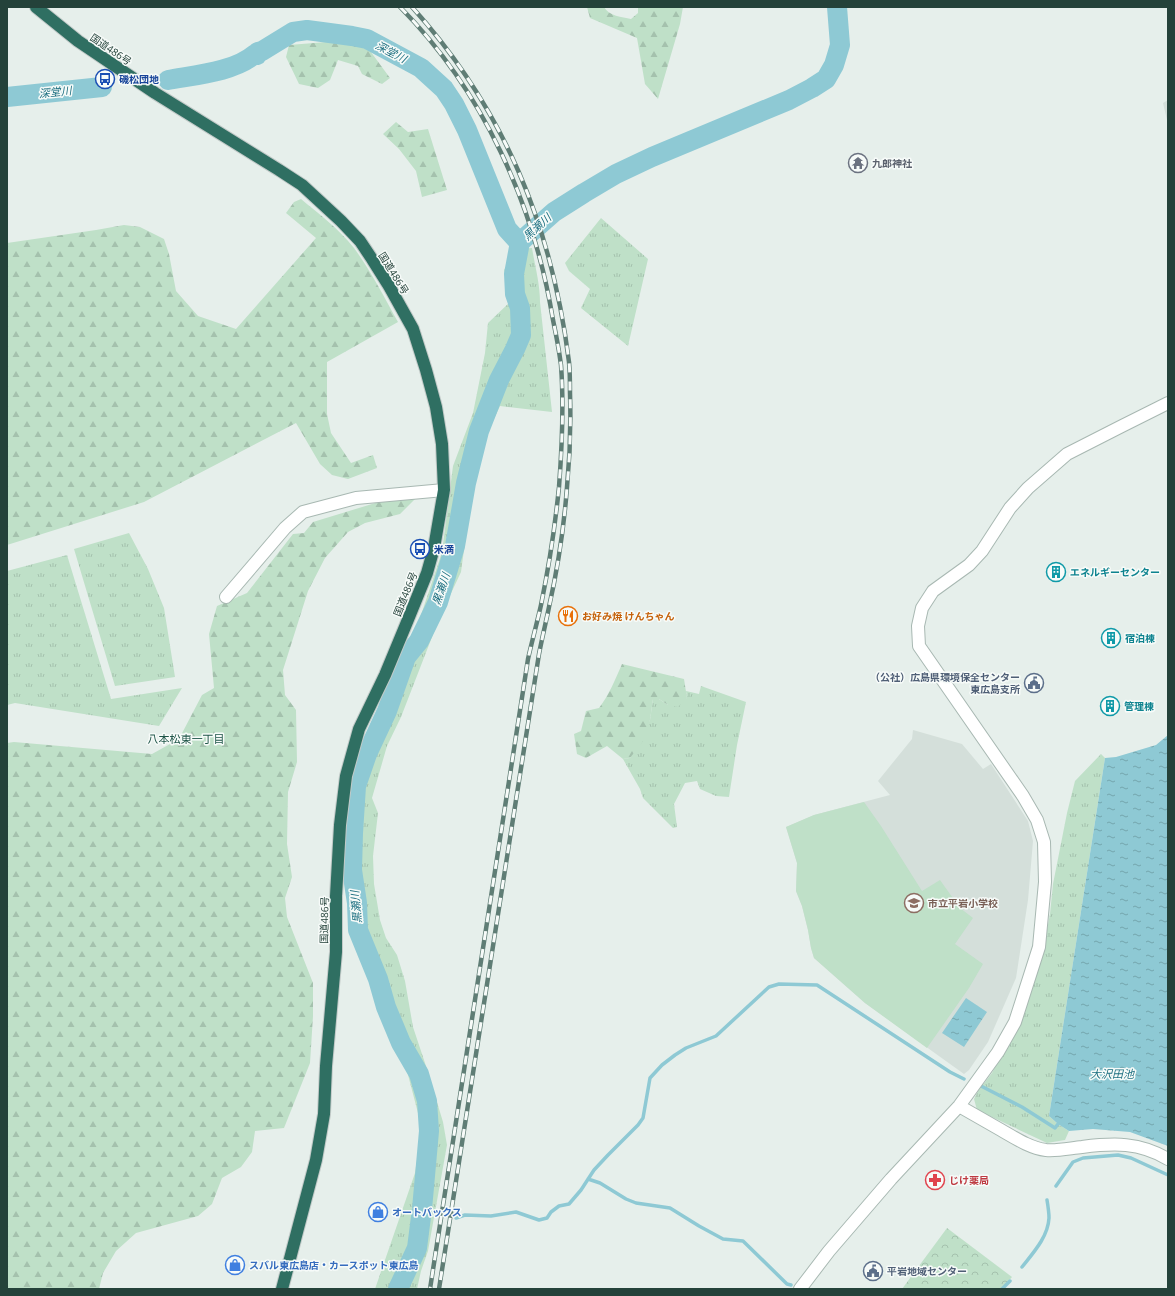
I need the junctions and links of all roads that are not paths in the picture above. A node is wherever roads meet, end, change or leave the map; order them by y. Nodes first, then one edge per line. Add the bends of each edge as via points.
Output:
1 (36, 7) edge
2 (1168, 403) edge
3 (444, 490) junction
4 (226, 597) dead end
5 (958, 1106) junction
6 (1168, 1159) edge
7 (282, 1289) edge
8 (800, 1289) edge

1 - 3 highway, 国道486号 via 78,41 155,93 302,185 341,220 360,242 389,286 413,330 436,407 442,444
2 - 5 street via 1068,454 1028,488 1010,508 982,552 933,592 922,608 918,626 919,646 1023,796 1044,842 1045,882 1040,947 1015,1022 998,1052
3 - 4 street via 356,498 303,512 285,528
3 - 7 highway, 国道486号 via 427,572 385,675 359,729 346,776 340,825 336,952 324,1114 316,1160
5 - 6 street via 1038,1148 1046,1150 1118,1144 1149,1149
5 - 8 street via 890,1179

